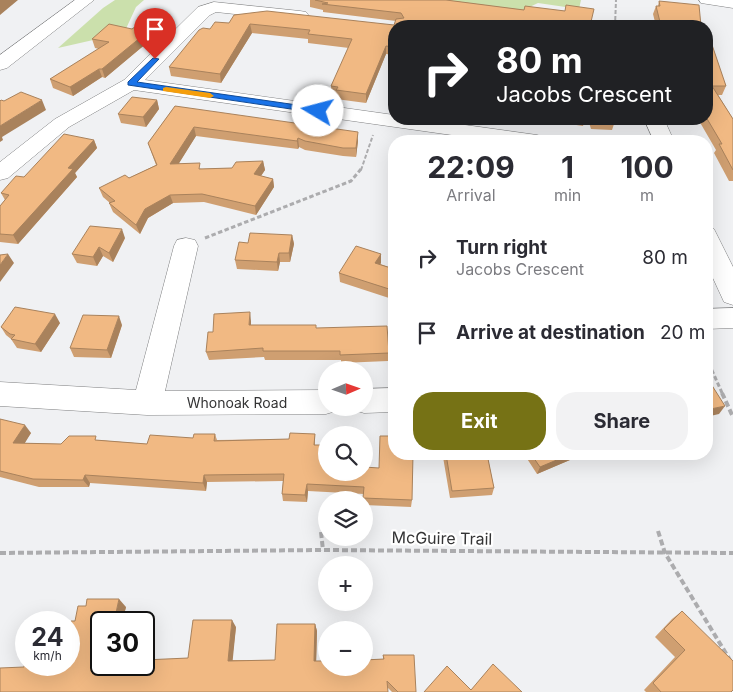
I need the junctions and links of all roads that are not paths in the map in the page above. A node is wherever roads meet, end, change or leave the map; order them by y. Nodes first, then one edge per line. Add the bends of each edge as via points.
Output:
1 (86, 0) edge
2 (707, 0) edge
3 (733, 3) edge
4 (315, 17) edge
5 (0, 64) edge
6 (131, 84) junction
7 (388, 120) edge
8 (422, 125) edge
9 (494, 135) edge
10 (0, 173) edge
11 (186, 246) road end
12 (713, 251) edge
13 (733, 295) edge
14 (733, 318) edge
15 (713, 319) edge
16 (0, 394) edge
17 (388, 400) edge
18 (373, 401) edge
19 (318, 402) edge
20 (147, 403) junction

1 - 5 street
2 - 3 street
4 - 6 street via 214,7 204,11
6 - 7 street
6 - 10 street via 62,123
8 - 9 street
11 - 20 street
12 - 13 street
14 - 15 street
16 - 20 street, Whonoak Road
17 - 18 street
19 - 20 street, Whonoak Road

